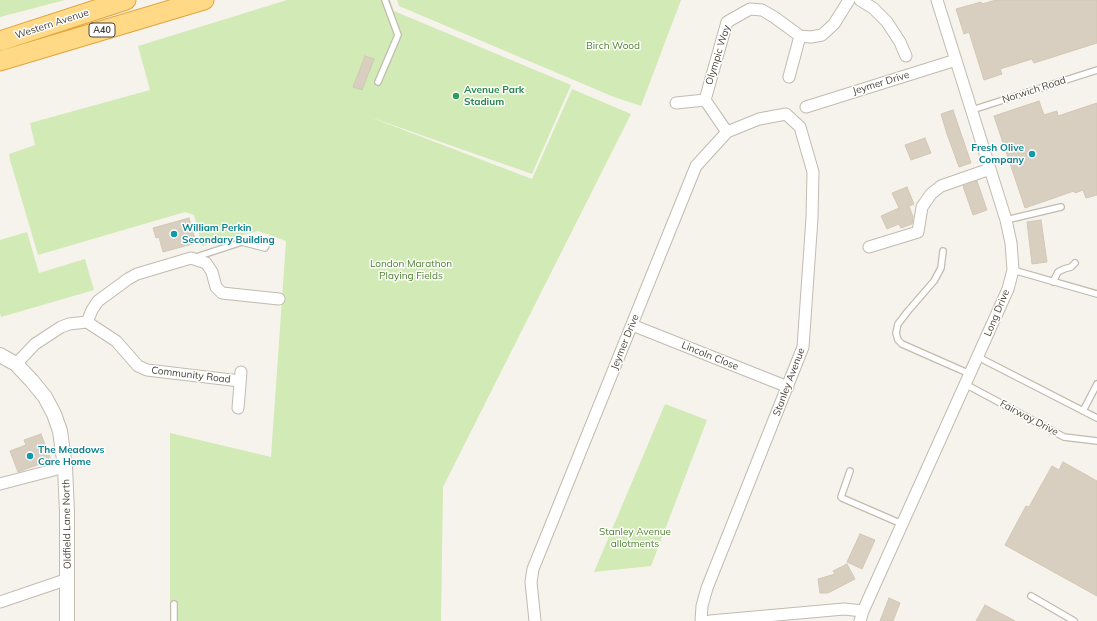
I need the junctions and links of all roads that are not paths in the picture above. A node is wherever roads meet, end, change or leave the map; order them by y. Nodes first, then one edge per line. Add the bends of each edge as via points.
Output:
1 (204, 0) edge
2 (385, 0) edge
3 (849, 0) edge
4 (860, 0) edge
5 (937, 0) edge
6 (119, 2) edge
7 (114, 26) junction
8 (0, 29) edge
9 (800, 36) junction
10 (0, 41) edge
11 (906, 56) dead end
12 (956, 60) junction
13 (0, 61) edge
14 (1097, 70) edge
15 (0, 73) edge
16 (789, 76) dead end
17 (378, 82) dead end
18 (705, 100) junction
19 (676, 103) dead end
20 (806, 107) dead end
21 (972, 110) junction
22 (786, 114) joint
23 (727, 132) junction
24 (990, 169) junction
25 (1061, 207) dead end
26 (1006, 220) junction
27 (268, 241) dead end
28 (869, 247) dead end
29 (943, 251) dead end
30 (191, 258) junction
31 (1075, 263) dead end
32 (1013, 270) junction
33 (1053, 282) junction
34 (1097, 294) edge
35 (279, 299) dead end
36 (87, 322) junction
37 (632, 325) junction
38 (0, 355) edge
39 (978, 357) junction
40 (16, 364) junction
41 (970, 374) junction
42 (966, 384) junction
43 (1097, 384) edge
44 (788, 387) junction
45 (238, 408) dead end
46 (1083, 411) junction
47 (1097, 418) edge
48 (1097, 441) edge
49 (65, 467) junction
50 (850, 471) dead end
51 (0, 484) edge
52 (902, 524) junction
53 (68, 579) junction
54 (1031, 596) dead end
55 (0, 602) edge
56 (174, 604) dead end
57 (862, 616) edge
58 (67, 621) edge
59 (174, 621) edge
60 (535, 621) edge
61 (701, 621) edge
62 (710, 621) edge
63 (1074, 621) edge

1 - 7 highway, Western Avenue / A40
2 - 17 lane via 398,35
3 - 9 street via 834,24 822,35
4 - 11 street via 873,8 887,22
5 - 12 street, Long Drive
6 - 8 highway, A40 via 30,19
6 - 10 highway, Western Avenue / A40
7 - 13 highway, Western Avenue / A40
7 - 15 highway, A40
9 - 16 street
9 - 18 street, Olympic Way via 762,10 750,9 727,22
12 - 20 street, Jeymer Drive
12 - 21 street, Long Drive
14 - 21 lane, Norwich Road
18 - 19 street
18 - 23 street
21 - 24 street, Long Drive
22 - 23 street, Jeymer Drive via 759,118
22 - 44 street, Stanley Avenue via 800,126 813,172 812,225 803,347
23 - 37 street, Jeymer Drive via 696,166
24 - 26 street, Long Drive
24 - 28 street via 940,183 922,207 918,232
25 - 26 lane
26 - 32 street, Long Drive
27 - 30 lane via 265,248 242,242
29 - 41 lane via 941,268 934,281 898,324 896,333 902,344
30 - 35 street via 206,263 212,272 216,287 222,293
30 - 36 street via 128,279 98,301
31 - 33 lane via 1058,272
32 - 33 lane
32 - 39 street, Long Drive via 1008,290
33 - 34 lane
36 - 40 street via 61,327 35,344
36 - 45 street, Community Road via 116,341 138,366 147,370 241,376
37 - 44 street, Lincoln Close
37 - 60 street, Jeymer Drive via 533,569 531,582
38 - 40 street, Oldfield Lane North
39 - 41 street, Long Drive
39 - 46 lane
40 - 49 street, Oldfield Lane North via 40,392 54,414 60,431
41 - 42 street, Long Drive
42 - 48 lane, Fairway Drive via 1064,437
42 - 52 street, Long Drive
43 - 46 lane
44 - 61 street, Stanley Avenue via 707,588
46 - 47 lane
49 - 51 street
49 - 53 street, Oldfield Lane North
50 - 52 lane via 841,497
52 - 57 street, Long Drive
53 - 55 street
53 - 58 street, Oldfield Lane North
54 - 63 lane
56 - 59 lane
57 - 62 street via 844,609

